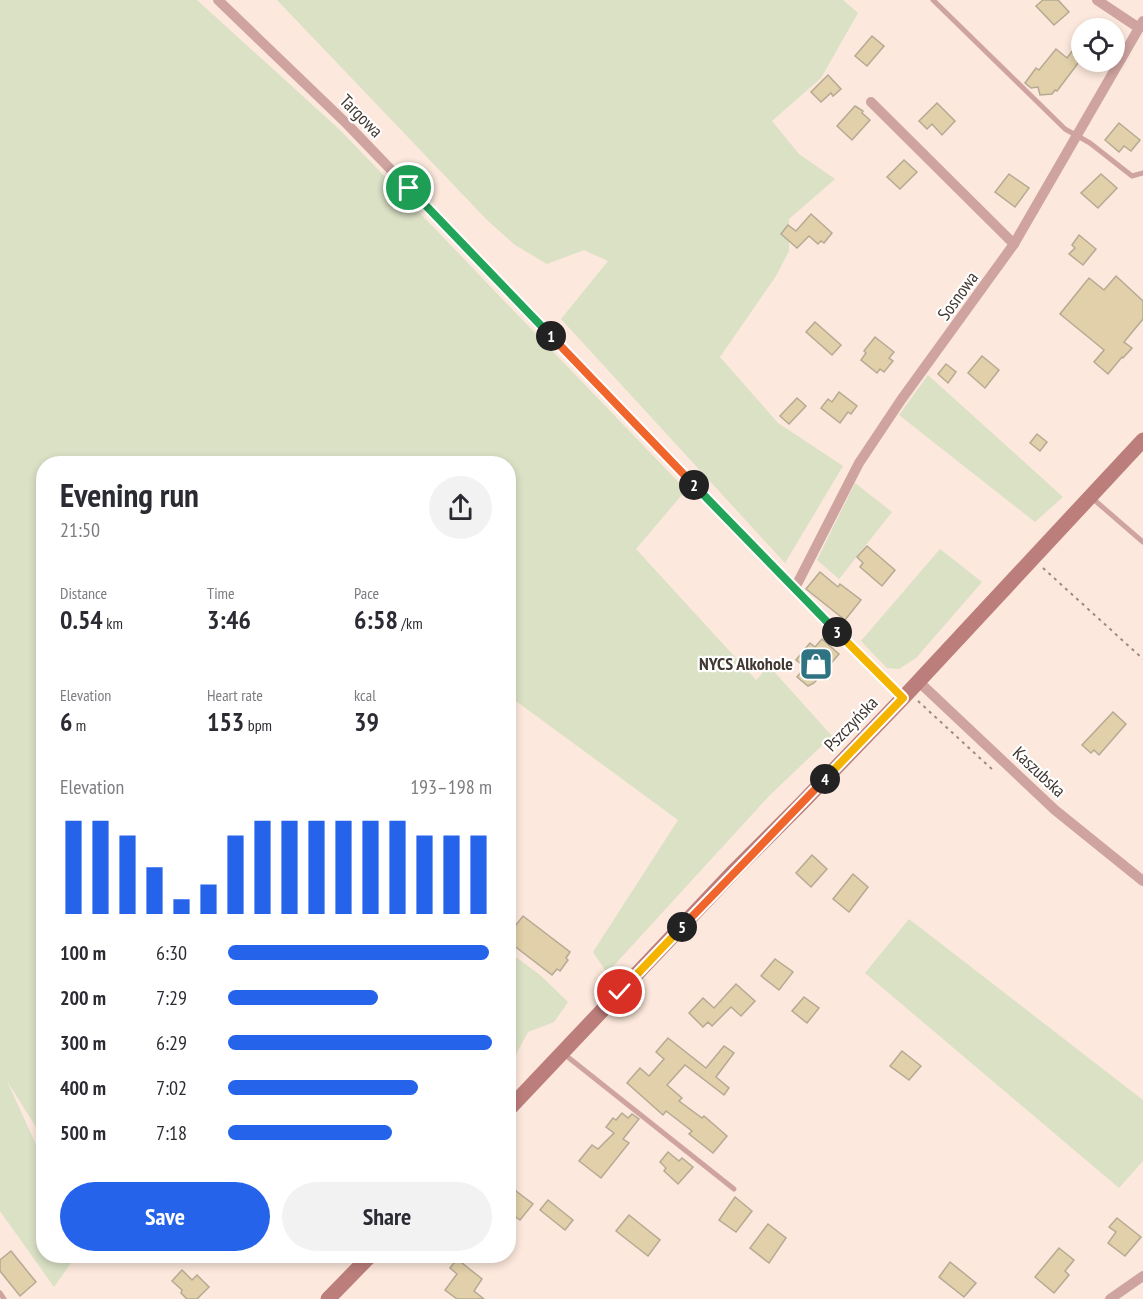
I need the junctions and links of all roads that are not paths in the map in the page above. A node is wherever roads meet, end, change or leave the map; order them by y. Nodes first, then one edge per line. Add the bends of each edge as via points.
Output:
1 (218, 0) edge
2 (933, 0) edge
3 (1097, 0) edge
4 (1141, 25) edge
5 (871, 102) dead end
6 (1077, 137) junction
7 (1143, 173) edge
8 (1014, 244) junction
9 (1143, 440) edge
10 (1090, 497) junction
11 (1143, 542) edge
12 (795, 588) junction
13 (918, 681) junction
14 (903, 698) junction
15 (1143, 881) edge
16 (563, 1053) junction
17 (516, 1102) edge
18 (734, 1189) dead end
19 (363, 1263) edge
20 (1143, 1276) edge
21 (0, 1293) edge
22 (4, 1299) edge
23 (328, 1299) edge
24 (1110, 1299) edge

1 - 12 street, Targowa via 347,124
2 - 6 lane
3 - 4 street
4 - 6 street, Sosnowa
5 - 8 street
6 - 7 lane via 1132,176
6 - 8 street, Sosnowa
8 - 12 street, Sosnowa via 859,463
9 - 10 main road, Pszczyńska
10 - 11 lane
10 - 13 main road, Pszczyńska
12 - 14 street, Targowa
13 - 14 main road, Pszczyńska
13 - 15 street, Kaszubska via 1055,810
14 - 16 main road, Pszczyńska
16 - 17 main road, Pszczyńska
16 - 18 lane
19 - 23 main road
20 - 24 street
21 - 22 lane

